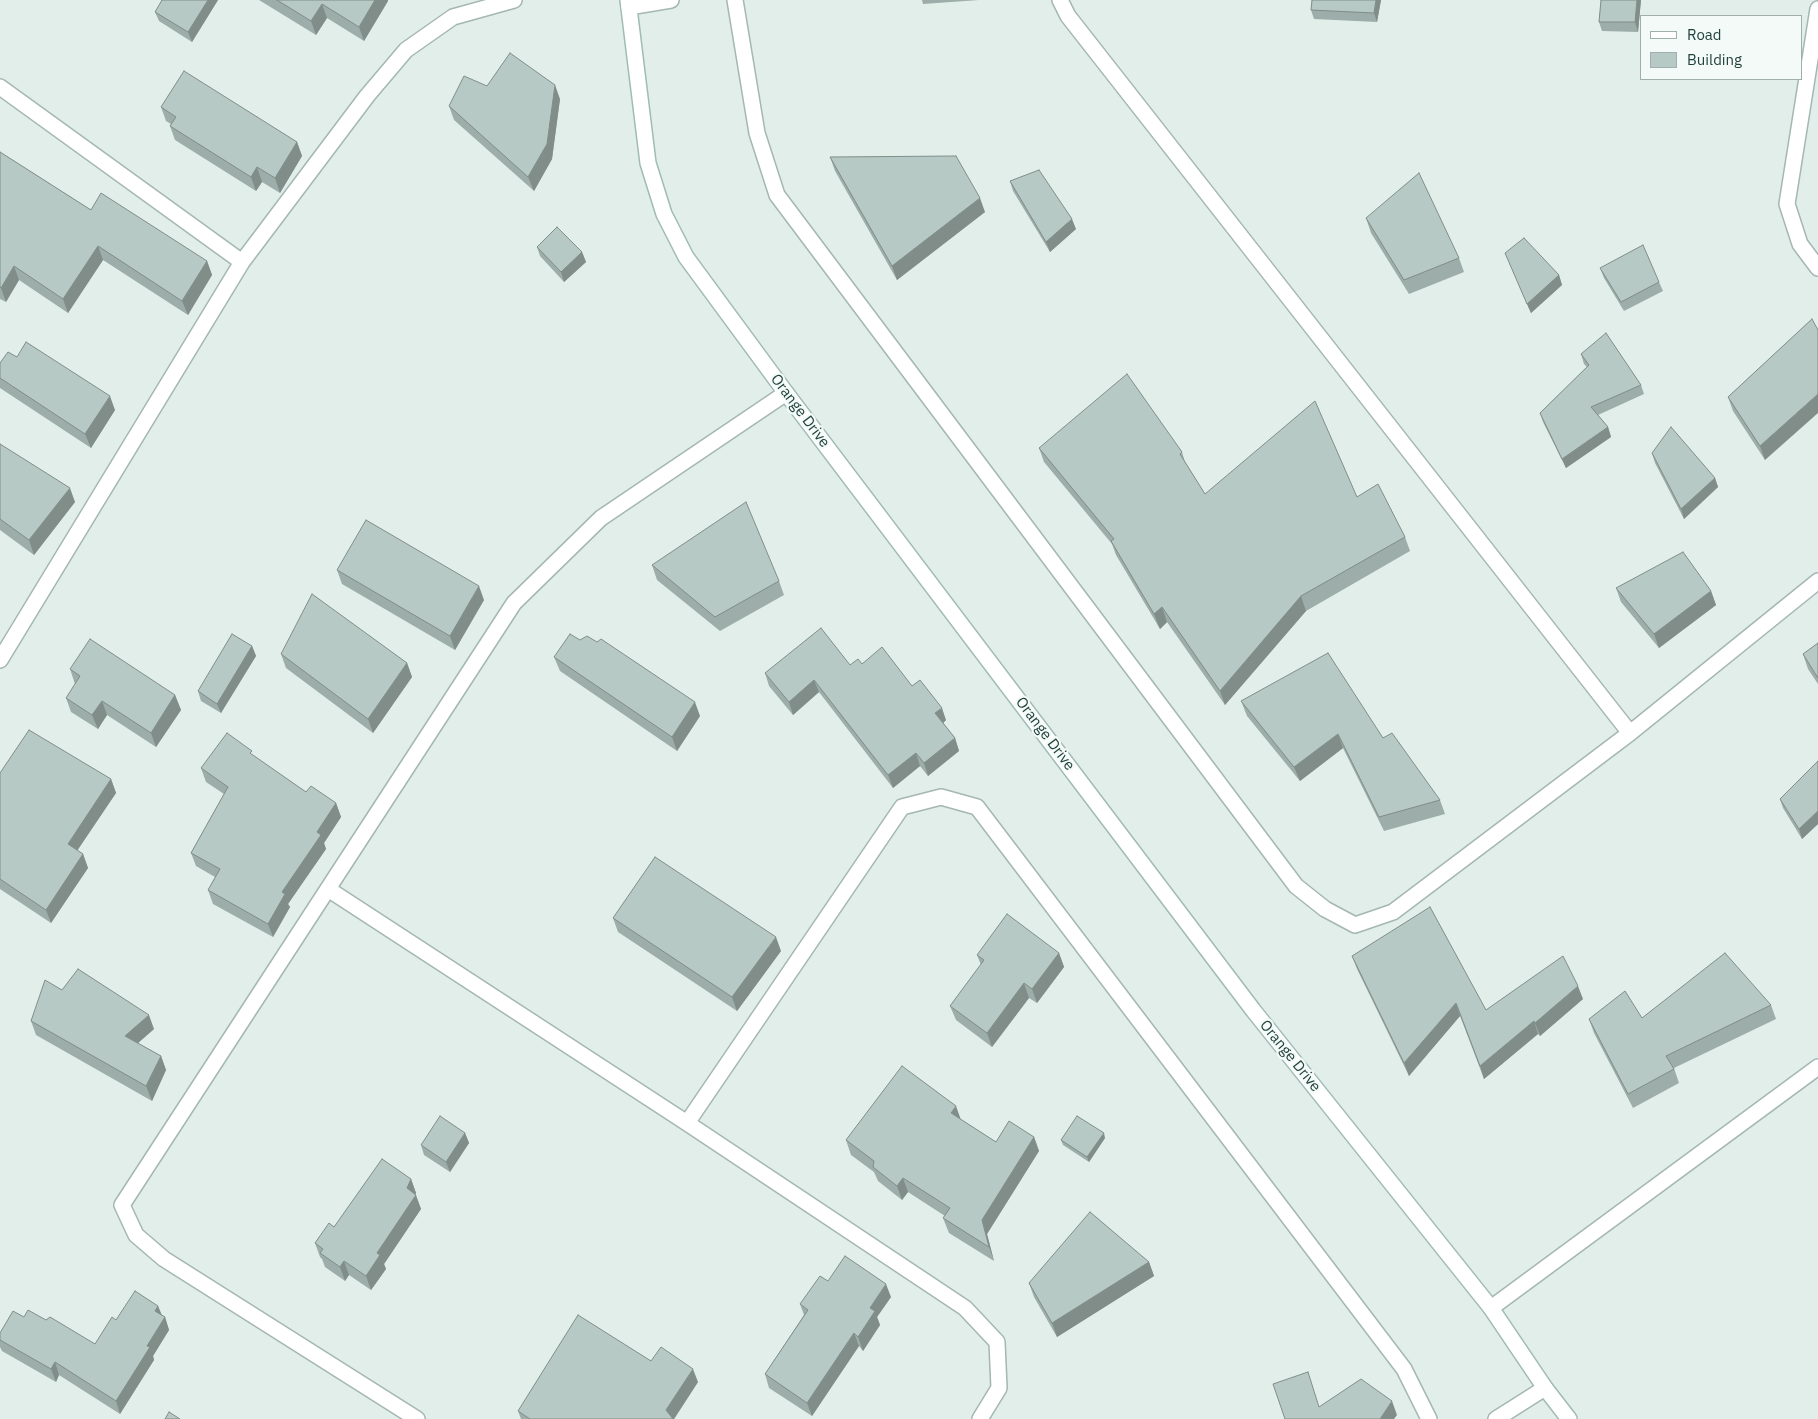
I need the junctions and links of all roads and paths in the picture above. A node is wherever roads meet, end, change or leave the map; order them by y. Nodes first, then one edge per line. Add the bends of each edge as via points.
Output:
1 (514, 0) edge
2 (671, 0) edge
3 (735, 0) edge
4 (1060, 0) edge
5 (628, 4) edge
6 (1818, 9) edge
7 (0, 87) edge
8 (242, 262) junction
9 (1818, 268) edge
10 (786, 393) junction
11 (1818, 581) edge
12 (0, 660) edge
13 (1630, 733) junction
14 (328, 889) junction
15 (1818, 1067) edge
16 (687, 1123) junction
17 (1491, 1308) junction
18 (1545, 1388) junction
19 (417, 1419) edge
20 (980, 1419) edge
21 (1429, 1419) edge
22 (1496, 1419) edge
23 (1569, 1419) edge

1 - 8 street via 453,17 406,50 367,96
2 - 5 street
3 - 13 street via 757,133 777,195 1296,886 1355,926 1394,912
4 - 13 street via 1080,32
5 - 10 street, Orange Drive via 648,163 664,214 686,258
6 - 9 street via 1787,204 1800,244
7 - 8 street
8 - 12 street
10 - 14 street via 601,518 514,603
10 - 17 street, Orange Drive via 1253,1010
11 - 13 street
14 - 16 street
14 - 19 street via 122,1204 136,1235 164,1259
15 - 17 street
16 - 20 street via 965,1308 997,1342 999,1388
16 - 21 street via 902,807 941,797 977,807 1404,1368
17 - 18 street, Orange Drive
18 - 22 street
18 - 23 street, Orange Drive

